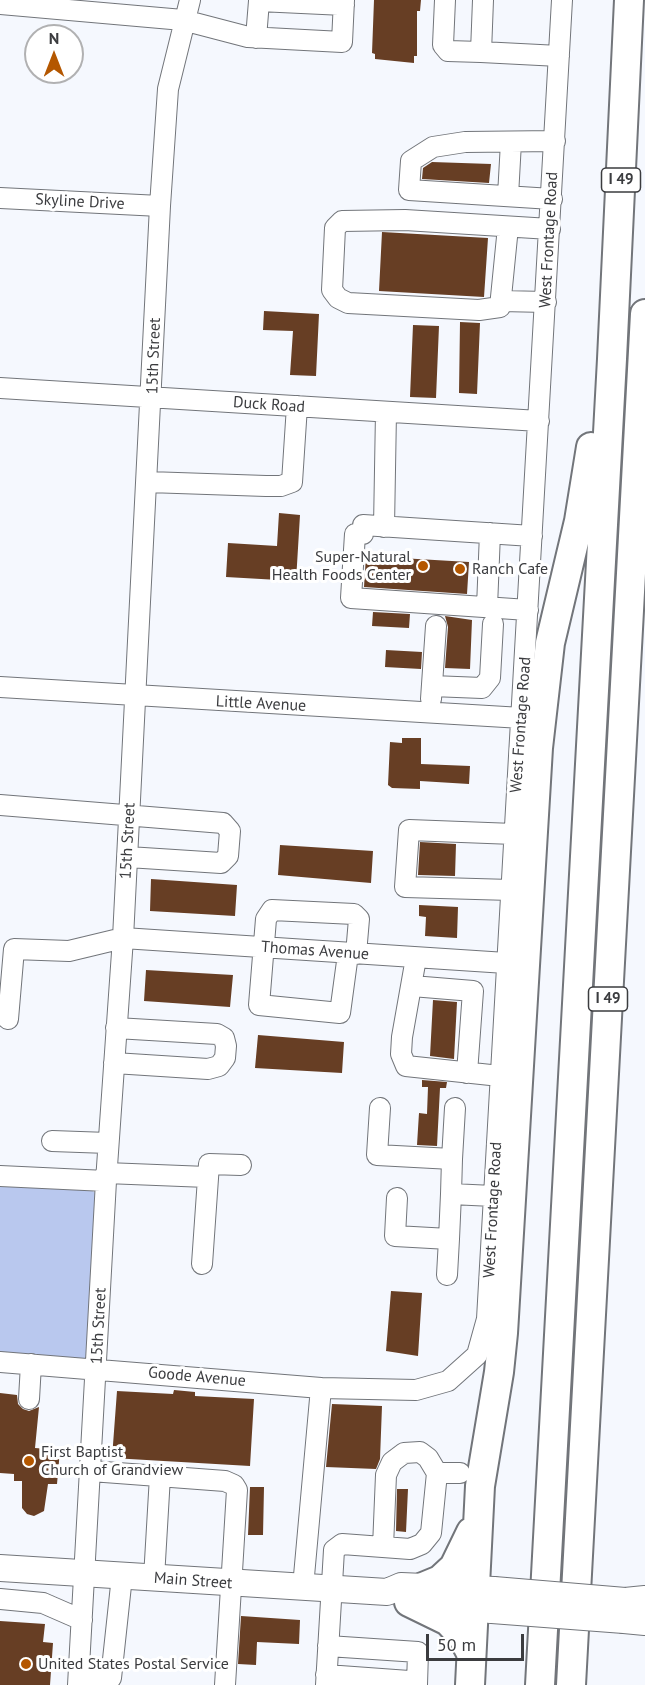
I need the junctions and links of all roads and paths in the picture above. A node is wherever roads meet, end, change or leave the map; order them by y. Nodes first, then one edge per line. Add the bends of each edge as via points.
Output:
1 (190, 0) edge
2 (445, 0) edge
3 (483, 0) edge
4 (561, 0) edge
5 (629, 0) edge
6 (344, 3) edge
7 (0, 4) edge
8 (183, 20) junction
9 (256, 38) junction
10 (481, 52) junction
11 (559, 56) junction
12 (555, 141) junction
13 (512, 142) junction
14 (508, 196) junction
15 (0, 198) edge
16 (552, 199) junction
17 (160, 206) junction
18 (508, 227) junction
19 (550, 229) junction
20 (501, 301) junction
21 (546, 302) junction
22 (645, 314) edge
23 (612, 359) junction
24 (0, 388) edge
25 (152, 397) junction
26 (297, 406) junction
27 (386, 412) junction
28 (539, 421) junction
29 (148, 482) junction
30 (384, 527) junction
31 (633, 530) junction
32 (490, 533) junction
33 (532, 536) junction
34 (528, 610) junction
35 (490, 616) junction
36 (436, 626) dead end
37 (645, 669) edge
38 (432, 686) junction
39 (0, 687) edge
40 (471, 688) junction
41 (136, 696) junction
42 (430, 714) junction
43 (469, 716) junction
44 (522, 718) junction
45 (0, 805) edge
46 (130, 814) junction
47 (514, 834) junction
48 (128, 857) junction
49 (511, 890) junction
50 (123, 938) junction
51 (262, 948) junction
52 (352, 954) junction
53 (416, 958) junction
54 (506, 963) junction
55 (412, 986) junction
56 (8, 1019) dead end
57 (117, 1028) junction
58 (114, 1063) junction
59 (467, 1072) junction
60 (500, 1076) junction
61 (380, 1108) dead end
62 (454, 1108) dead end
63 (52, 1141) dead end
64 (108, 1143) junction
65 (452, 1159) junction
66 (241, 1165) dead end
67 (0, 1176) edge
68 (106, 1177) junction
69 (207, 1177) junction
70 (451, 1194) junction
71 (493, 1196) junction
72 (397, 1198) dead end
73 (449, 1239) junction
74 (202, 1264) dead end
75 (447, 1275) dead end
76 (0, 1362) edge
77 (31, 1364) junction
78 (97, 1369) junction
79 (321, 1388) junction
80 (394, 1389) joint
81 (29, 1400) dead end
82 (91, 1471) junction
83 (437, 1473) junction
84 (460, 1473) dead end
85 (160, 1476) junction
86 (477, 1522) junction
87 (382, 1547) junction
88 (0, 1568) edge
89 (42, 1571) junction
90 (85, 1574) junction
91 (122, 1576) junction
92 (154, 1578) junction
93 (232, 1583) junction
94 (303, 1587) junction
95 (332, 1588) junction
96 (406, 1594) junction
97 (0, 1599) edge
98 (483, 1599) junction
99 (38, 1602) junction
100 (635, 1610) edge
101 (82, 1620) junction
102 (328, 1646) junction
103 (471, 1653) junction
104 (78, 1680) edge
105 (326, 1680) edge
106 (225, 1685) edge
107 (412, 1685) edge
108 (417, 1685) edge
109 (470, 1685) edge
110 (540, 1685) edge
111 (570, 1685) edge

1 - 8 street, 15th Street
2 - 10 street via 443,45 448,51
3 - 10 street
4 - 11 street, West Frontage Road
5 - 23 highway, I 49
6 - 9 street via 259,1
6 - 9 street via 342,42
7 - 8 street
8 - 9 street
8 - 17 street, 15th Street via 168,89
10 - 11 street
11 - 12 street, West Frontage Road
12 - 13 street
12 - 16 street, West Frontage Road
13 - 14 street
13 - 14 street via 465,141 433,147 411,161 409,190
14 - 16 street
15 - 17 street, Skyline Drive
16 - 19 street, West Frontage Road
17 - 25 street, 15th Street
18 - 19 street
18 - 20 street
18 - 20 street via 377,219 342,221 335,228 332,290 348,303 491,310 500,307
19 - 21 street, West Frontage Road
20 - 21 street
21 - 28 street, West Frontage Road
22 - 31 highway, I 49
23 - 86 highway via 599,382 588,470 550,643 542,707 503,1333
23 - 110 highway, I 49
24 - 25 street, Duck Road
25 - 26 street, Duck Road
25 - 29 street, 15th Street
26 - 27 street, Duck Road
26 - 29 street via 292,482 281,486
27 - 28 street, Duck Road
27 - 30 street
28 - 33 street, West Frontage Road
29 - 41 street, 15th Street
30 - 32 street
30 - 35 street via 363,525 363,534 355,534 351,598
31 - 37 highway via 638,542
31 - 111 highway, I 49
32 - 33 street
32 - 35 street
33 - 34 street, West Frontage Road
34 - 35 street
34 - 44 street, West Frontage Road
35 - 40 street via 490,678 482,688
36 - 38 street
38 - 40 street
38 - 42 street
39 - 41 street, Little Avenue
40 - 43 street
41 - 42 street, Little Avenue
41 - 46 street, 15th Street
42 - 43 street, Little Avenue
43 - 44 street, Little Avenue
44 - 47 street, West Frontage Road
45 - 46 street
46 - 48 street, 15th Street
46 - 48 street via 223,823 230,831 228,856 221,863
47 - 49 street, West Frontage Road
47 - 49 street via 408,830 405,887
48 - 50 street, 15th Street
49 - 54 street, West Frontage Road
50 - 51 street, Thomas Avenue
50 - 56 street, Thomas Avenue via 69,951 14,949
50 - 57 street, 15th Street
51 - 52 street, Thomas Avenue
51 - 52 street via 272,910 354,914 359,919
51 - 52 street via 258,1005 340,1013
52 - 53 street, Thomas Avenue
53 - 54 street, Thomas Avenue
53 - 55 street
54 - 60 street, West Frontage Road
55 - 59 street via 473,992
55 - 59 street via 402,1037 401,1054 406,1066
57 - 58 street, 15th Street
57 - 58 street via 217,1034 224,1038 225,1058 219,1066 208,1069
58 - 64 street, 15th Street
59 - 60 street
60 - 71 street, West Frontage Road
61 - 65 street via 377,1155
62 - 65 street
63 - 64 street
64 - 68 street, 15th Street
65 - 70 street
66 - 69 street via 209,1164
67 - 68 street
68 - 69 street
68 - 78 street, 15th Street
69 - 74 street
70 - 71 street
70 - 73 street
71 - 80 street, West Frontage Road via 487,1319 477,1355 448,1381 416,1390
72 - 73 street via 395,1236
73 - 75 street
76 - 77 street, Goode Avenue
77 - 78 street, Goode Avenue
77 - 81 street
78 - 79 street, Goode Avenue
78 - 82 street, 15th Street
79 - 80 street, Goode Avenue
79 - 94 street
82 - 85 street
82 - 90 street, 15th Street
83 - 84 street
83 - 87 street via 431,1533 410,1550
83 - 87 street via 420,1452 404,1453 392,1462 386,1475
85 - 92 street
85 - 93 street via 234,1485 238,1499
86 - 96 highway via 454,1567 440,1580
86 - 98 highway
87 - 95 street via 342,1544 334,1550
88 - 89 main road, Main Street
89 - 90 main road, Main Street
89 - 99 street
90 - 91 main road, Main Street
90 - 101 street, 15th Street
91 - 92 main road, Main Street
91 - 104 street via 111,1678
92 - 93 main road, Main Street
93 - 94 main road, Main Street
93 - 106 street
94 - 95 main road, Main Street
95 - 96 main road, Main Street
95 - 102 street
96 - 98 main road, Main Street
96 - 103 highway via 448,1621
97 - 99 street
98 - 100 main road, Main Street, bridge
98 - 103 highway
99 - 101 street
101 - 104 street, 15th Street
102 - 105 street
102 - 108 street via 418,1652
103 - 109 highway
105 - 107 street via 408,1681

